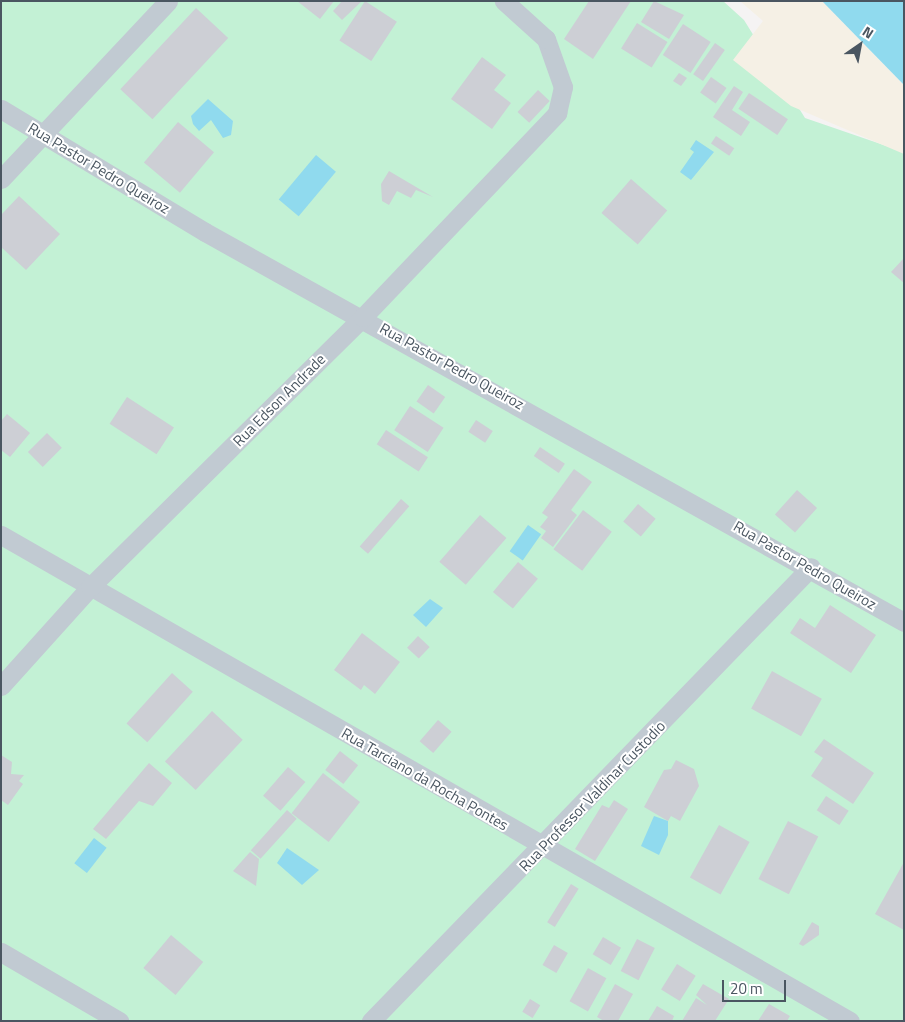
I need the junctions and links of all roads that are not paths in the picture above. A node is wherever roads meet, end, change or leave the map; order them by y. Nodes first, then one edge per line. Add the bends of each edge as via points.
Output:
1 (168, 1) edge
2 (504, 1) edge
3 (1, 110) edge
4 (43, 134) junction
5 (1, 179) edge
6 (363, 316) junction
7 (1, 535) edge
8 (811, 567) junction
9 (90, 587) junction
10 (904, 622) edge
11 (1, 686) edge
12 (543, 848) junction
13 (1, 952) edge
14 (119, 1021) edge
15 (371, 1021) edge
16 (850, 1021) edge

1 - 4 street
2 - 6 street, Rua Edson Andrade via 546,39 563,87 557,113
3 - 4 street, Rua Pastor Pedro Queiroz
4 - 5 street
4 - 6 street, Rua Pastor Pedro Queiroz via 205,232
6 - 8 street, Rua Pastor Pedro Queiroz
6 - 9 street, Rua Edson Andrade
7 - 9 street, Rua Tarciano da Rocha Pontes
8 - 10 street, Rua Pastor Pedro Queiroz
8 - 12 street, Rua Professor Valdinar Custodio
9 - 11 street, Rua Edson Andrade
9 - 12 street, Rua Tarciano da Rocha Pontes
12 - 15 street, Rua Professor Valdinar Custodio
12 - 16 street, Rua Tarciano da Rocha Pontes
13 - 14 street

